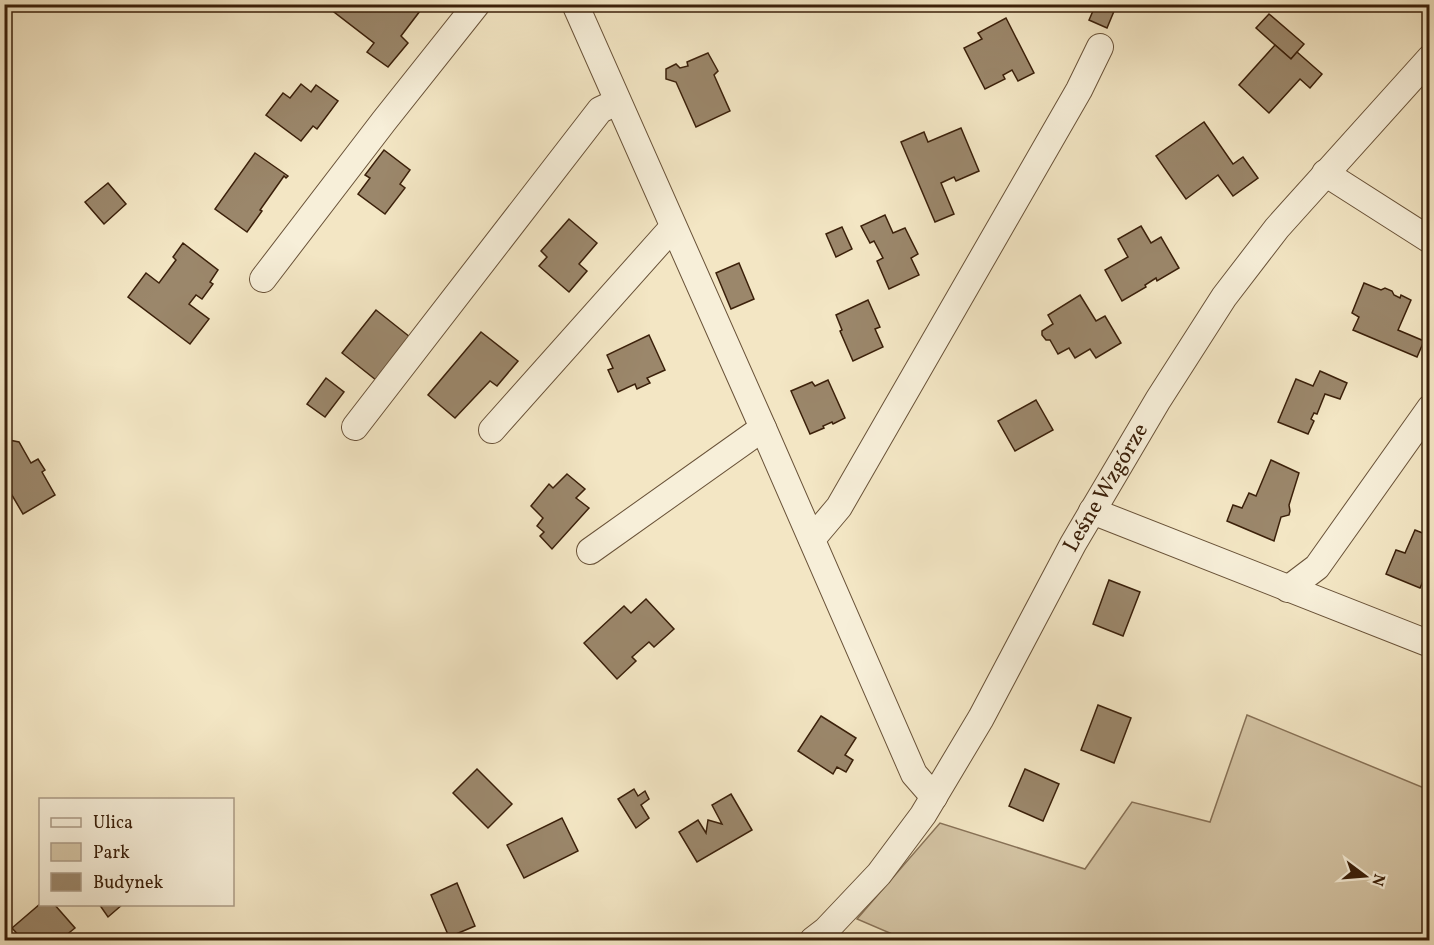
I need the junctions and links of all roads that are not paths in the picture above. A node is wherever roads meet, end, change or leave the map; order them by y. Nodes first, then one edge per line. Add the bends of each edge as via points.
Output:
1 (477, 4) edge
2 (575, 4) edge
3 (1100, 48) dead end
4 (1430, 58) edge
5 (617, 102) junction
6 (1325, 174) junction
7 (673, 227) junction
8 (1430, 240) edge
9 (263, 279) dead end
10 (1430, 408) edge
11 (356, 427) dead end
12 (763, 428) junction
13 (492, 430) dead end
14 (1092, 511) junction
15 (812, 539) junction
16 (590, 551) dead end
17 (1288, 589) junction
18 (1430, 644) edge
19 (934, 797) junction
20 (813, 940) edge

1 - 9 street
2 - 5 street
3 - 15 street via 838,507
4 - 6 street, Leśne Wzgórze
5 - 7 street
5 - 11 street via 600,110
6 - 8 street
6 - 14 street, Leśne Wzgórze via 1224,297
7 - 12 street
7 - 13 street
10 - 17 street via 1317,567
12 - 15 street
12 - 16 street
14 - 17 street
14 - 19 street, Leśne Wzgórze
15 - 19 street via 914,774
17 - 18 street
19 - 20 street, Leśne Wzgórze via 879,874

